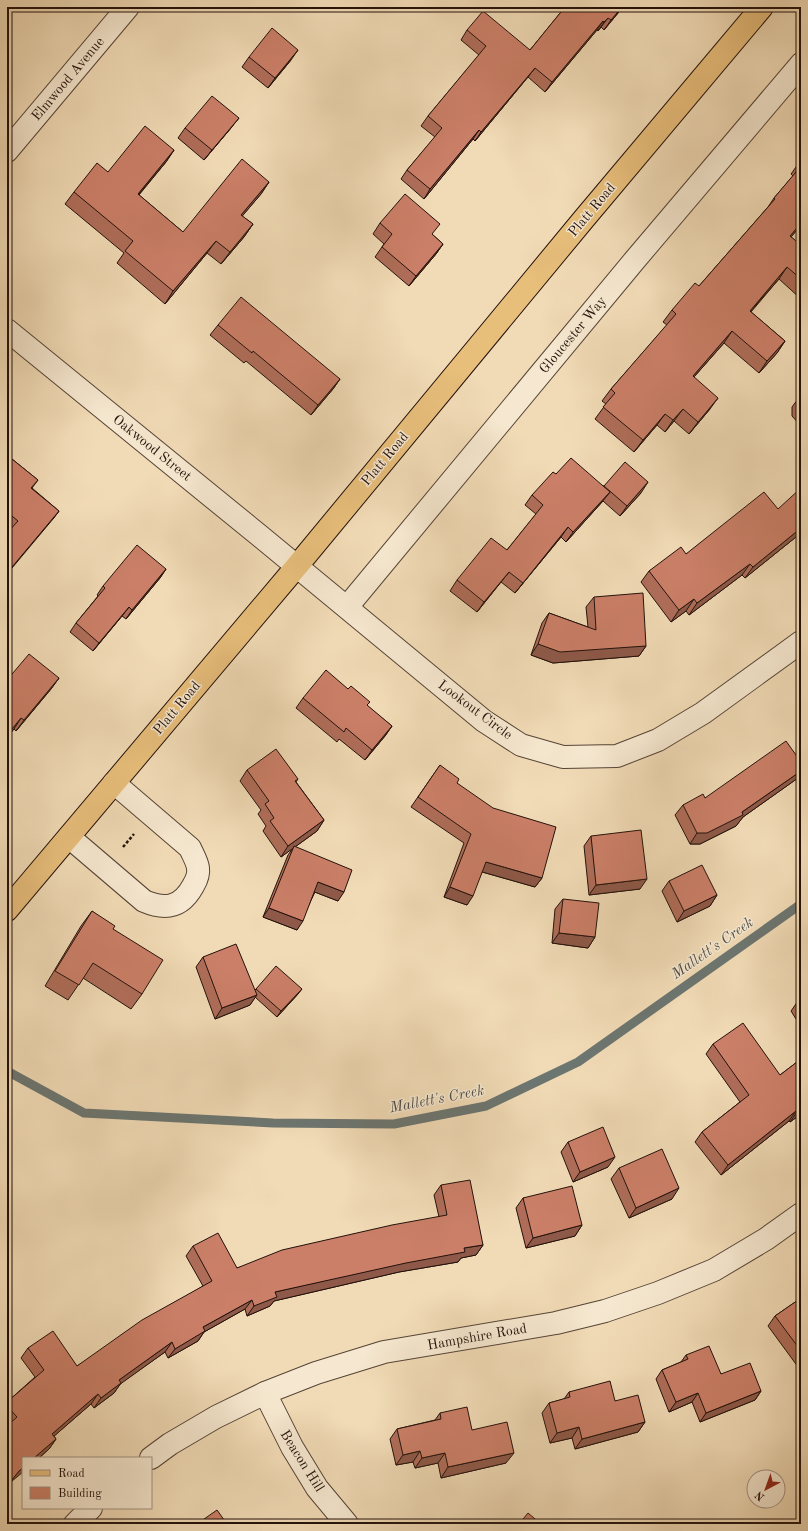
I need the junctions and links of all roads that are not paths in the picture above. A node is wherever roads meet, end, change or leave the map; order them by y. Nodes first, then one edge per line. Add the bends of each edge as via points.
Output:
1 (128, 7) edge
2 (762, 7) edge
3 (801, 64) edge
4 (7, 152) edge
5 (7, 330) edge
6 (297, 566) junction
7 (347, 607) junction
8 (801, 642) edge
9 (114, 783) junction
10 (69, 837) junction
11 (7, 910) edge
12 (801, 1214) edge
13 (265, 1393) junction
14 (152, 1457) edge
15 (90, 1509) edge
16 (75, 1524) edge
17 (347, 1524) edge

1 - 4 street, Elmwood Avenue
2 - 6 main road, Platt Road
3 - 7 street, Gloucester Way
5 - 6 street, Oakwood Street
6 - 7 street, Lookout Circle
6 - 9 main road, Platt Road
7 - 8 street, Lookout Circle via 484,721 521,745 563,757 618,756 658,740 703,713
9 - 10 main road, Platt Road
9 - 10 street via 190,848 198,870 188,895 170,906 156,906 144,901
10 - 11 main road, Platt Road
12 - 13 street, Hampshire Road via 766,1239 714,1270 605,1311 556,1323 384,1352 316,1373
13 - 14 street, Hampshire Road via 216,1417
13 - 17 street, Beacon Hill via 306,1471
15 - 16 street

